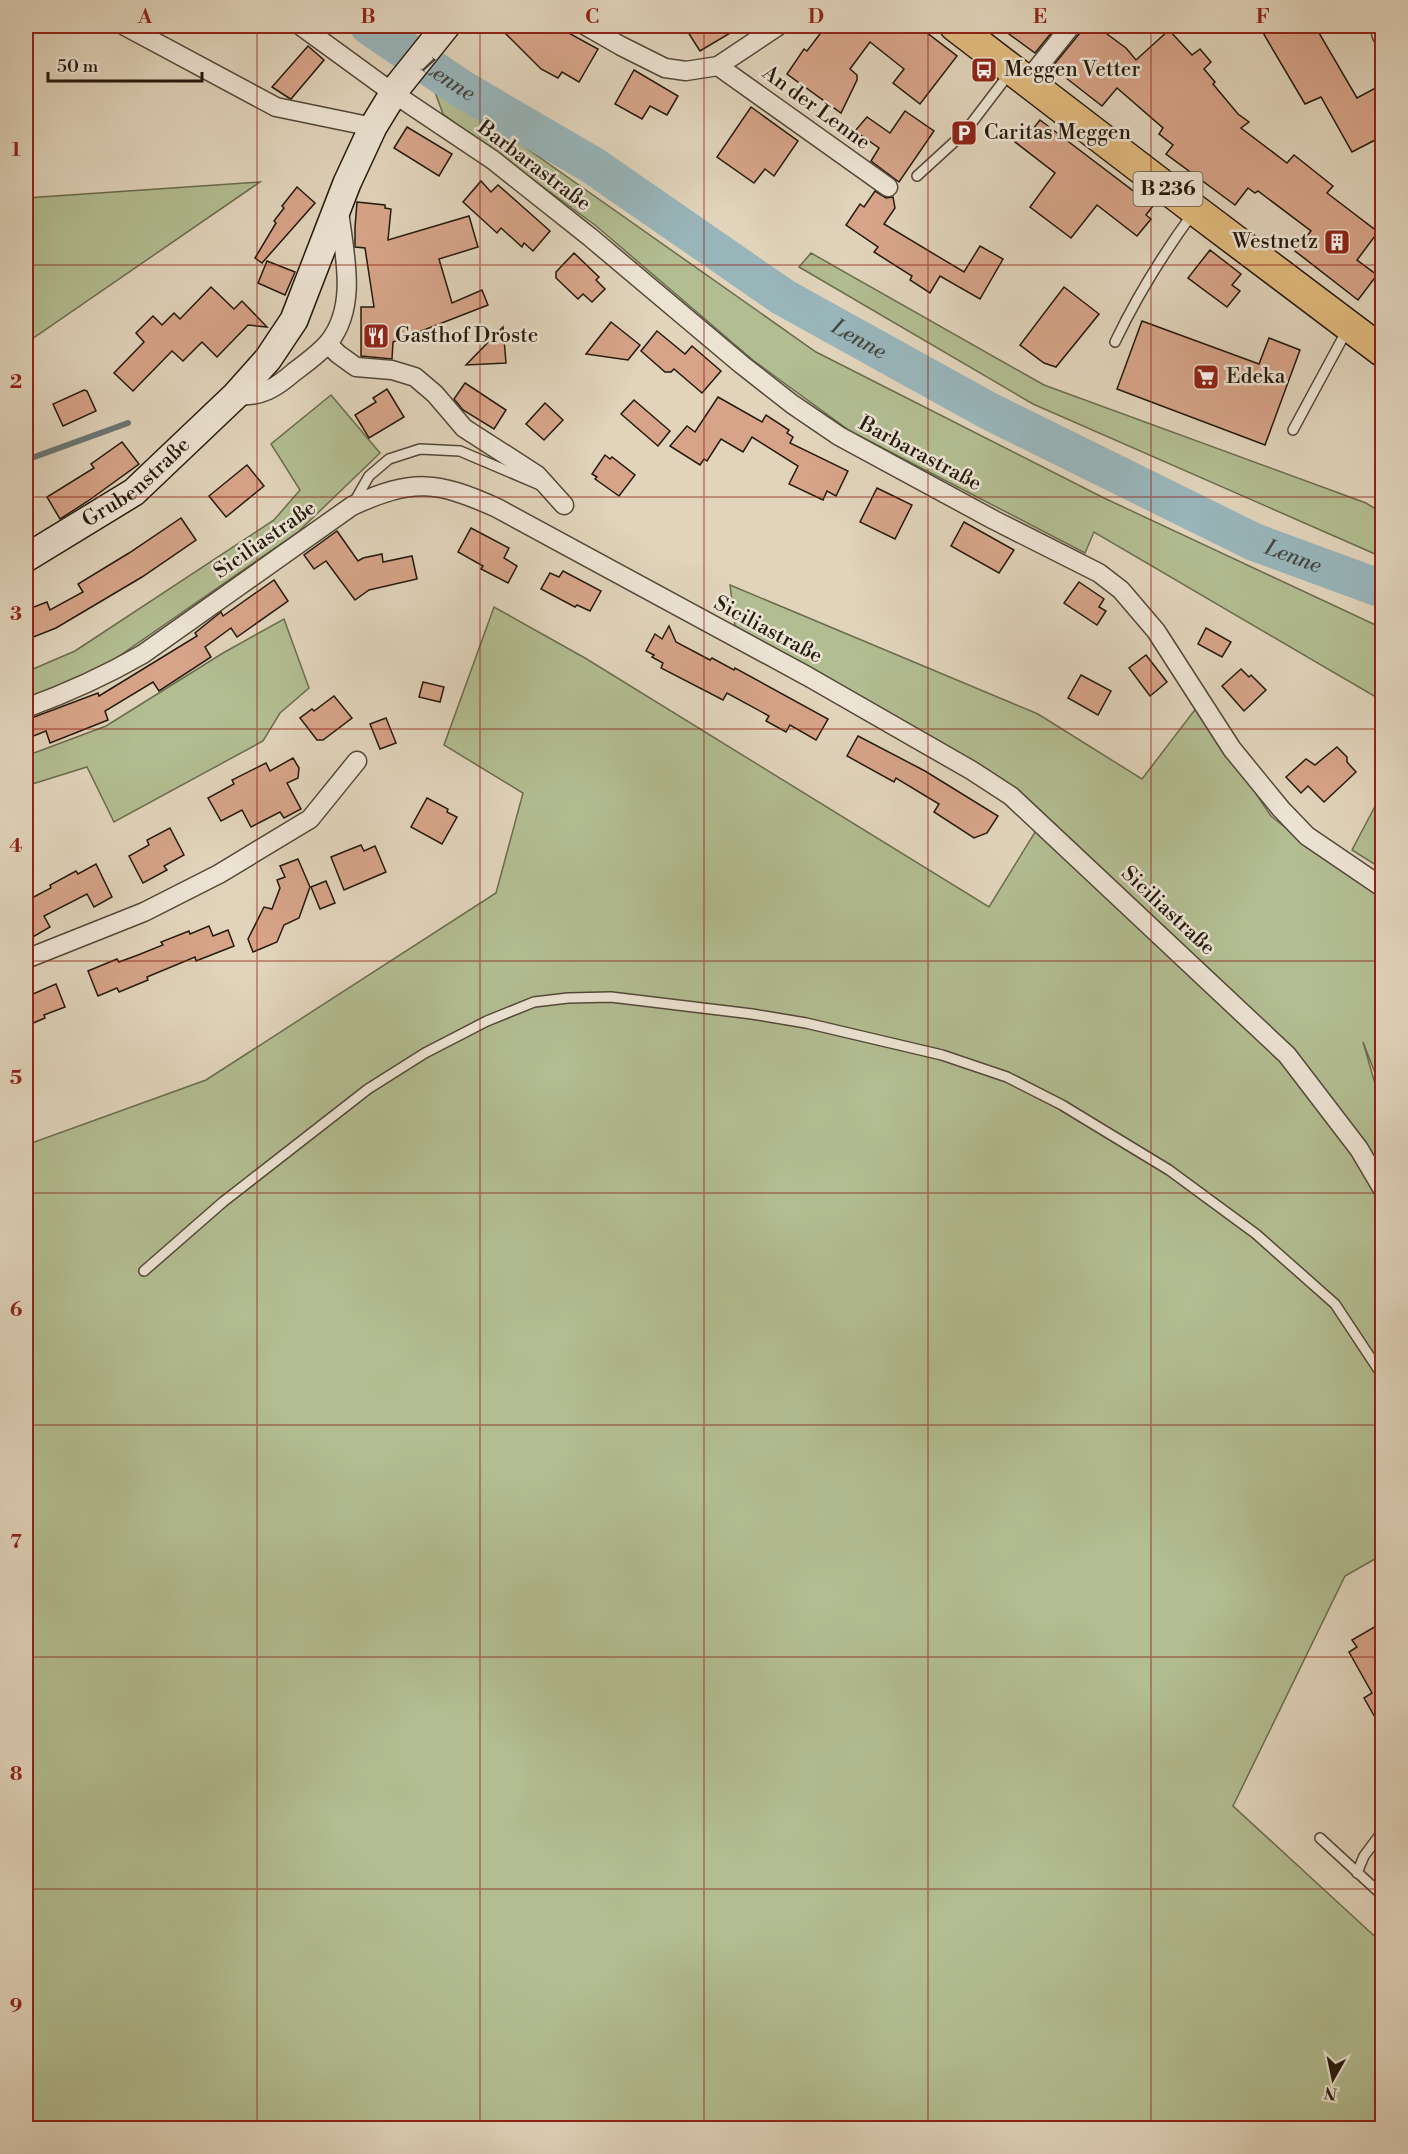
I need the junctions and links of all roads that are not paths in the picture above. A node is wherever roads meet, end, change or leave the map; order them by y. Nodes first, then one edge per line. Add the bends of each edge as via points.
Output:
1 (125, 26) edge
2 (301, 26) edge
3 (446, 26) edge
4 (586, 26) edge
5 (778, 26) edge
6 (955, 26) edge
7 (1071, 26) edge
8 (1379, 26) edge
9 (1383, 36) edge
10 (718, 66) junction
11 (1020, 75) junction
12 (395, 90) junction
13 (373, 127) junction
14 (917, 176) dead end
15 (888, 187) dead end
16 (338, 206) junction
17 (1195, 210) junction
18 (1349, 326) junction
19 (1115, 342) dead end
20 (328, 344) junction
21 (1383, 351) edge
22 (236, 395) junction
23 (1293, 430) dead end
24 (552, 489) junction
25 (564, 505) dead end
26 (352, 506) junction
27 (26, 558) edge
28 (26, 708) edge
29 (357, 761) dead end
30 (1383, 887) edge
31 (26, 959) edge
32 (1383, 1188) edge
33 (144, 1272) dead end
34 (1383, 1375) edge
35 (1383, 1832) edge
36 (1320, 1839) dead end
37 (1357, 1873) junction
38 (1383, 1895) edge

1 - 13 street via 276,107
2 - 12 street, Barbarastraße
3 - 12 main road, Grubenstraße
4 - 10 street via 665,68 686,71
5 - 10 street
6 - 11 main road, B 236
7 - 11 street
8 - 9 street
10 - 15 street, An der Lenne
11 - 14 lane
11 - 17 main road, B 236
12 - 13 main road, Grubenstraße
12 - 30 street, Barbarastraße via 493,160 792,404 830,430 973,509 1099,573 1121,590 1156,631 1232,749 1281,809 1307,836
13 - 16 main road, Grubenstraße
16 - 20 street via 347,281 345,309
16 - 22 main road, Grubenstraße via 294,320
17 - 18 main road, B 236
17 - 19 lane via 1138,296
18 - 21 main road, B 236
18 - 23 lane
20 - 22 street via 275,388 248,397
20 - 24 street via 356,367 392,370 415,377 464,428
22 - 27 main road, Grubenstraße via 134,492
24 - 25 street
24 - 26 lane via 460,451 420,448 389,459 369,476
26 - 28 street, Siciliastraße via 143,654 75,690
26 - 32 street, Siciliastraße via 402,487 427,486 465,493 807,676 1011,796 1287,1055 1359,1149
29 - 31 street via 310,819 219,874 144,912
33 - 34 lane via 224,1202 368,1089 425,1053 534,1002 610,997 806,1023 942,1055 1007,1077 1062,1105 1169,1170 1256,1234 1335,1304
35 - 37 lane via 1364,1856
36 - 37 lane
37 - 38 lane

